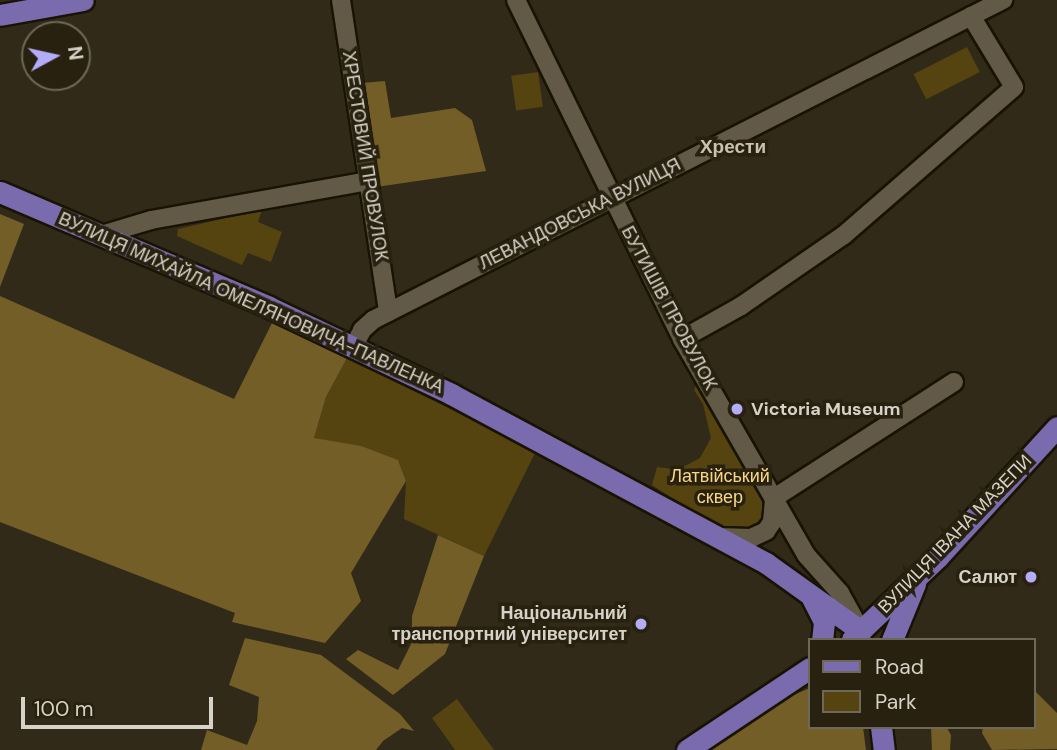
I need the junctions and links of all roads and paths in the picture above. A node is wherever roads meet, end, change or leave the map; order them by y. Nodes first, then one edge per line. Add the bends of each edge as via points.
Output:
1 (83, 0) edge
2 (341, 0) edge
3 (516, 0) edge
4 (1003, 0) edge
5 (0, 15) edge
6 (971, 16) junction
7 (368, 181) junction
8 (0, 192) edge
9 (611, 198) junction
10 (101, 235) junction
11 (388, 312) junction
12 (682, 339) junction
13 (354, 346) junction
14 (954, 383) dead end
15 (1057, 427) edge
16 (774, 498) junction
17 (718, 537) junction
18 (923, 570) junction
19 (802, 586) junction
20 (858, 637) edge
21 (822, 638) edge
22 (893, 638) edge
23 (808, 660) edge
24 (808, 669) edge
25 (808, 682) edge
26 (781, 688) junction
27 (881, 729) edge
28 (887, 729) edge
29 (687, 750) edge
30 (884, 750) edge

1 - 5 main road
2 - 7 street, ХРЕСТОВИЙ ПРОВУЛОК
3 - 9 street, БУТИШІВ ПРОВУЛОК
4 - 6 street, ЛЕВАНДОВСЬКА ВУЛИЦЯ
6 - 9 street, ЛЕВАНДОВСЬКА ВУЛИЦЯ
6 - 12 street via 1014,87 844,234 741,306
7 - 10 street via 151,220
7 - 11 street, ХРЕСТОВИЙ ПРОВУЛОК
8 - 10 main road, ВУЛИЦЯ МИХАЙЛА ОМЕЛЯНОВИЧА-ПАВЛЕНКА
9 - 11 street, ЛЕВАНДОВСЬКА ВУЛИЦЯ
9 - 12 street, БУТИШІВ ПРОВУЛОК
10 - 13 main road, ВУЛИЦЯ МИХАЙЛА ОМЕЛЯНОВИЧА-ПАВЛЕНКА
11 - 13 street, ЛЕВАНДОВСЬКА ВУЛИЦЯ via 362,330
12 - 16 street, БУТИШІВ ПРОВУЛОК
13 - 17 main road, ВУЛИЦЯ МИХАЙЛА ОМЕЛЯНОВИЧА-ПАВЛЕНКА via 514,426
14 - 16 street
15 - 18 main road, ВУЛИЦЯ ІВАНА МАЗЕПИ
16 - 17 street via 772,522 766,531 751,538
16 - 20 street, БУТИШІВ ПРОВУЛОК via 807,555 840,593
17 - 19 main road, ВУЛИЦЯ МИХАЙЛА ОМЕЛЯНОВИЧА-ПАВЛЕНКА
18 - 20 main road, ВУЛИЦЯ ІВАНА МАЗЕПИ
18 - 22 main road
19 - 20 main road, ВУЛИЦЯ МИХАЙЛА ОМЕЛЯНОВИЧА-ПАВЛЕНКА
19 - 21 main road via 821,614
23 - 26 main road
24 - 26 main road
25 - 26 main road
26 - 29 main road
27 - 30 main road
28 - 30 main road

